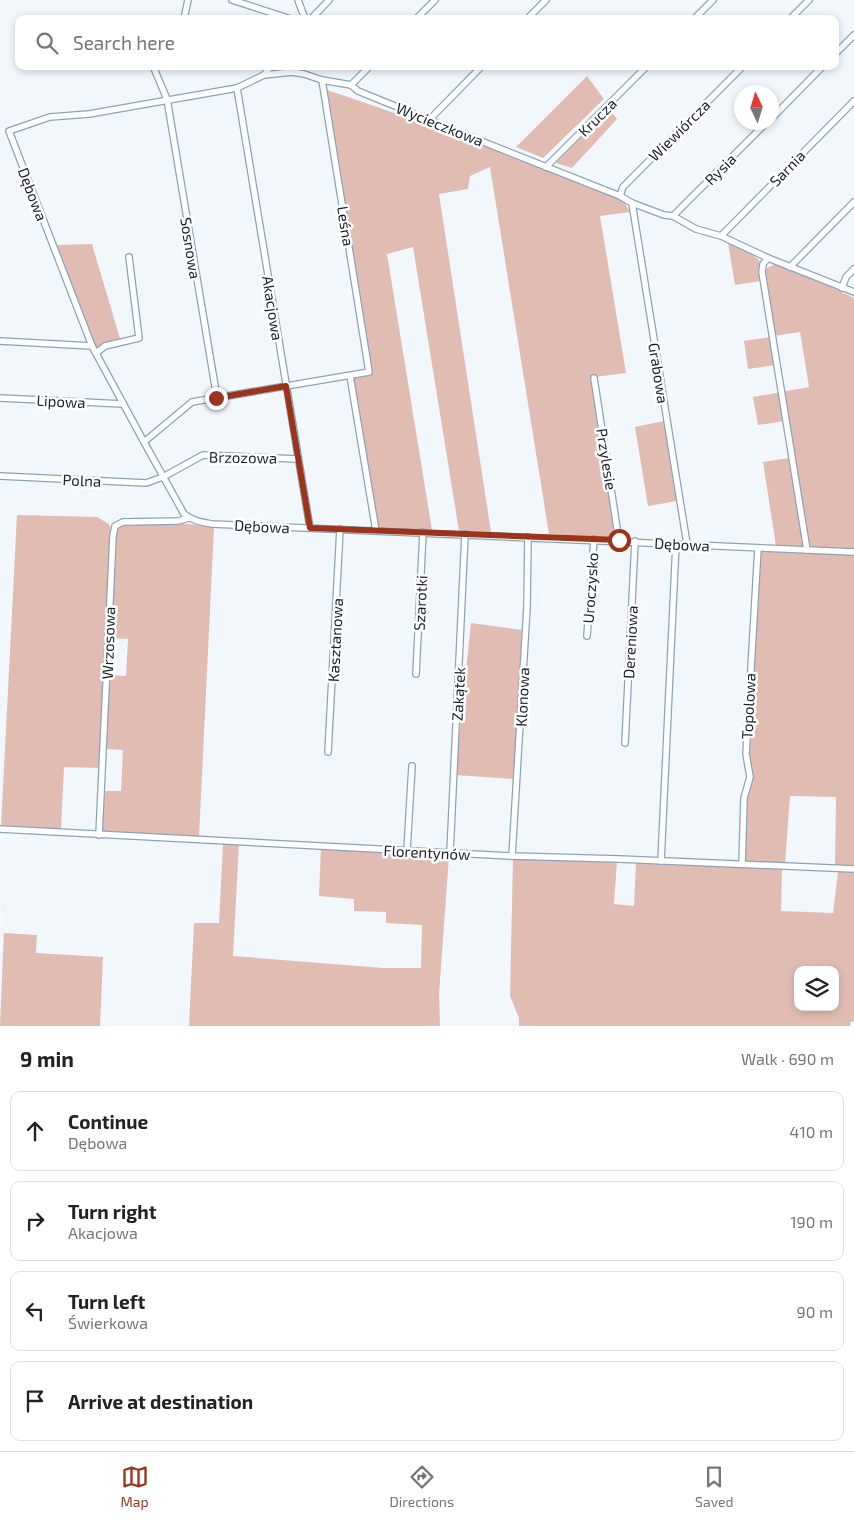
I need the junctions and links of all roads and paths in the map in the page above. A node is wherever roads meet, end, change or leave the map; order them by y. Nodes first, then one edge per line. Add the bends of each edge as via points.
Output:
1 (188, 0) edge
2 (232, 0) edge
3 (298, 0) edge
4 (329, 0) edge
5 (434, 0) edge
6 (546, 0) edge
7 (712, 0) edge
8 (809, 0) edge
9 (185, 15) edge
10 (279, 15) edge
11 (304, 15) edge
12 (315, 15) edge
13 (420, 15) edge
14 (531, 15) edge
15 (698, 15) edge
16 (794, 15) edge
17 (854, 35) edge
18 (839, 50) edge
19 (155, 70) edge
20 (267, 70) edge
21 (366, 70) edge
22 (478, 70) edge
23 (643, 70) edge
24 (739, 70) edge
25 (819, 70) edge
26 (264, 75) junction
27 (322, 80) junction
28 (351, 86) junction
29 (237, 88) junction
30 (167, 99) junction
31 (854, 101) edge
32 (779, 111) edge
33 (429, 120) junction
34 (759, 130) edge
35 (9, 131) joint
36 (546, 167) junction
37 (620, 196) junction
38 (854, 202) edge
39 (632, 203) junction
40 (673, 216) junction
41 (721, 236) junction
42 (129, 257) dead end
43 (768, 258) junction
44 (790, 267) junction
45 (854, 269) edge
46 (842, 288) junction
47 (854, 292) edge
48 (0, 340) edge
49 (92, 346) junction
50 (96, 353) junction
51 (350, 376) junction
52 (594, 378) dead end
53 (286, 386) junction
54 (0, 398) edge
55 (216, 398) junction
56 (123, 404) junction
57 (144, 442) junction
58 (298, 459) junction
59 (0, 476) edge
60 (163, 477) junction
61 (190, 518) junction
62 (310, 528) junction
63 (340, 529) junction
64 (376, 531) junction
65 (423, 532) junction
66 (465, 534) junction
67 (528, 537) junction
68 (594, 539) junction
69 (619, 540) junction
70 (635, 541) junction
71 (676, 544) junction
72 (687, 544) junction
73 (758, 548) junction
74 (807, 550) junction
75 (854, 552) edge
76 (587, 636) dead end
77 (416, 674) dead end
78 (625, 743) dead end
79 (328, 752) dead end
80 (412, 766) dead end
81 (0, 829) edge
82 (99, 835) junction
83 (407, 850) junction
84 (450, 853) junction
85 (512, 856) junction
86 (661, 861) junction
87 (742, 864) junction
88 (854, 869) edge

1 - 9 street
2 - 10 street
3 - 11 street
4 - 12 street
5 - 13 street
6 - 14 street
7 - 15 street
8 - 16 street
17 - 18 street
19 - 30 street, Sosnowa
20 - 26 street
21 - 28 street
22 - 33 street
23 - 36 street, Krucza
24 - 37 street, Wiewiórcza via 623,187
25 - 32 street
26 - 27 street, Wycieczkowa via 292,72
26 - 29 street, Wycieczkowa
27 - 28 street, Wycieczkowa
27 - 51 street, Leśna via 369,372
28 - 33 street, Wycieczkowa
29 - 30 street, Wycieczkowa
29 - 53 street, Akacjowa
30 - 35 street, Wycieczkowa via 50,118
30 - 55 street, Sosnowa
31 - 41 street, Sarnia
33 - 36 street, Wycieczkowa
34 - 40 street, Rysia
35 - 49 street, Dębowa
36 - 37 street, Wycieczkowa
37 - 39 street, Wycieczkowa
38 - 44 street
39 - 40 street, Wycieczkowa
39 - 72 street, Grabowa
40 - 41 street, Wycieczkowa via 696,229
41 - 43 street, Wycieczkowa
42 - 50 street via 139,338 105,346
43 - 44 street, Wycieczkowa
43 - 74 street via 762,272
44 - 46 street, Wycieczkowa
45 - 46 street
46 - 47 street, Wycieczkowa
48 - 49 street
49 - 50 street, Dębowa
50 - 56 street, Dębowa
51 - 53 street
51 - 64 street
52 - 69 street, Przylesie
53 - 55 street
53 - 58 street, Akacjowa
54 - 56 street, Lipowa
55 - 57 street via 192,402
56 - 57 street, Dębowa
57 - 60 street, Dębowa
58 - 60 street, Brzozowa via 203,455
58 - 62 street, Akacjowa
59 - 60 street, Polna via 146,483
60 - 61 street, Dębowa via 184,514
61 - 62 street, Dębowa via 212,524
61 - 82 street, Wrzosowa via 123,522 115,526
62 - 63 street, Dębowa
63 - 64 street, Dębowa
63 - 79 street, Kasztanowa
64 - 65 street, Dębowa
65 - 66 street, Dębowa
65 - 77 street, Szarotki
66 - 67 street, Dębowa
66 - 84 street, Zakątek
67 - 68 street, Dębowa
67 - 85 street, Klonowa via 527,607
68 - 69 street, Dębowa
68 - 76 street, Uroczysko
69 - 70 street, Dębowa
70 - 71 street, Dębowa
70 - 78 street, Dereniowa
71 - 72 street, Dębowa
71 - 86 street
72 - 73 street, Dębowa
73 - 74 street, Dębowa
73 - 87 street, Topolowa via 746,754 750,777 744,798
74 - 75 street, Dębowa
80 - 83 street
81 - 82 street, Florentynów
82 - 83 street, Florentynów
83 - 84 street, Florentynów
84 - 85 street, Florentynów
85 - 86 street, Florentynów
86 - 87 street, Florentynów
87 - 88 street, Florentynów

